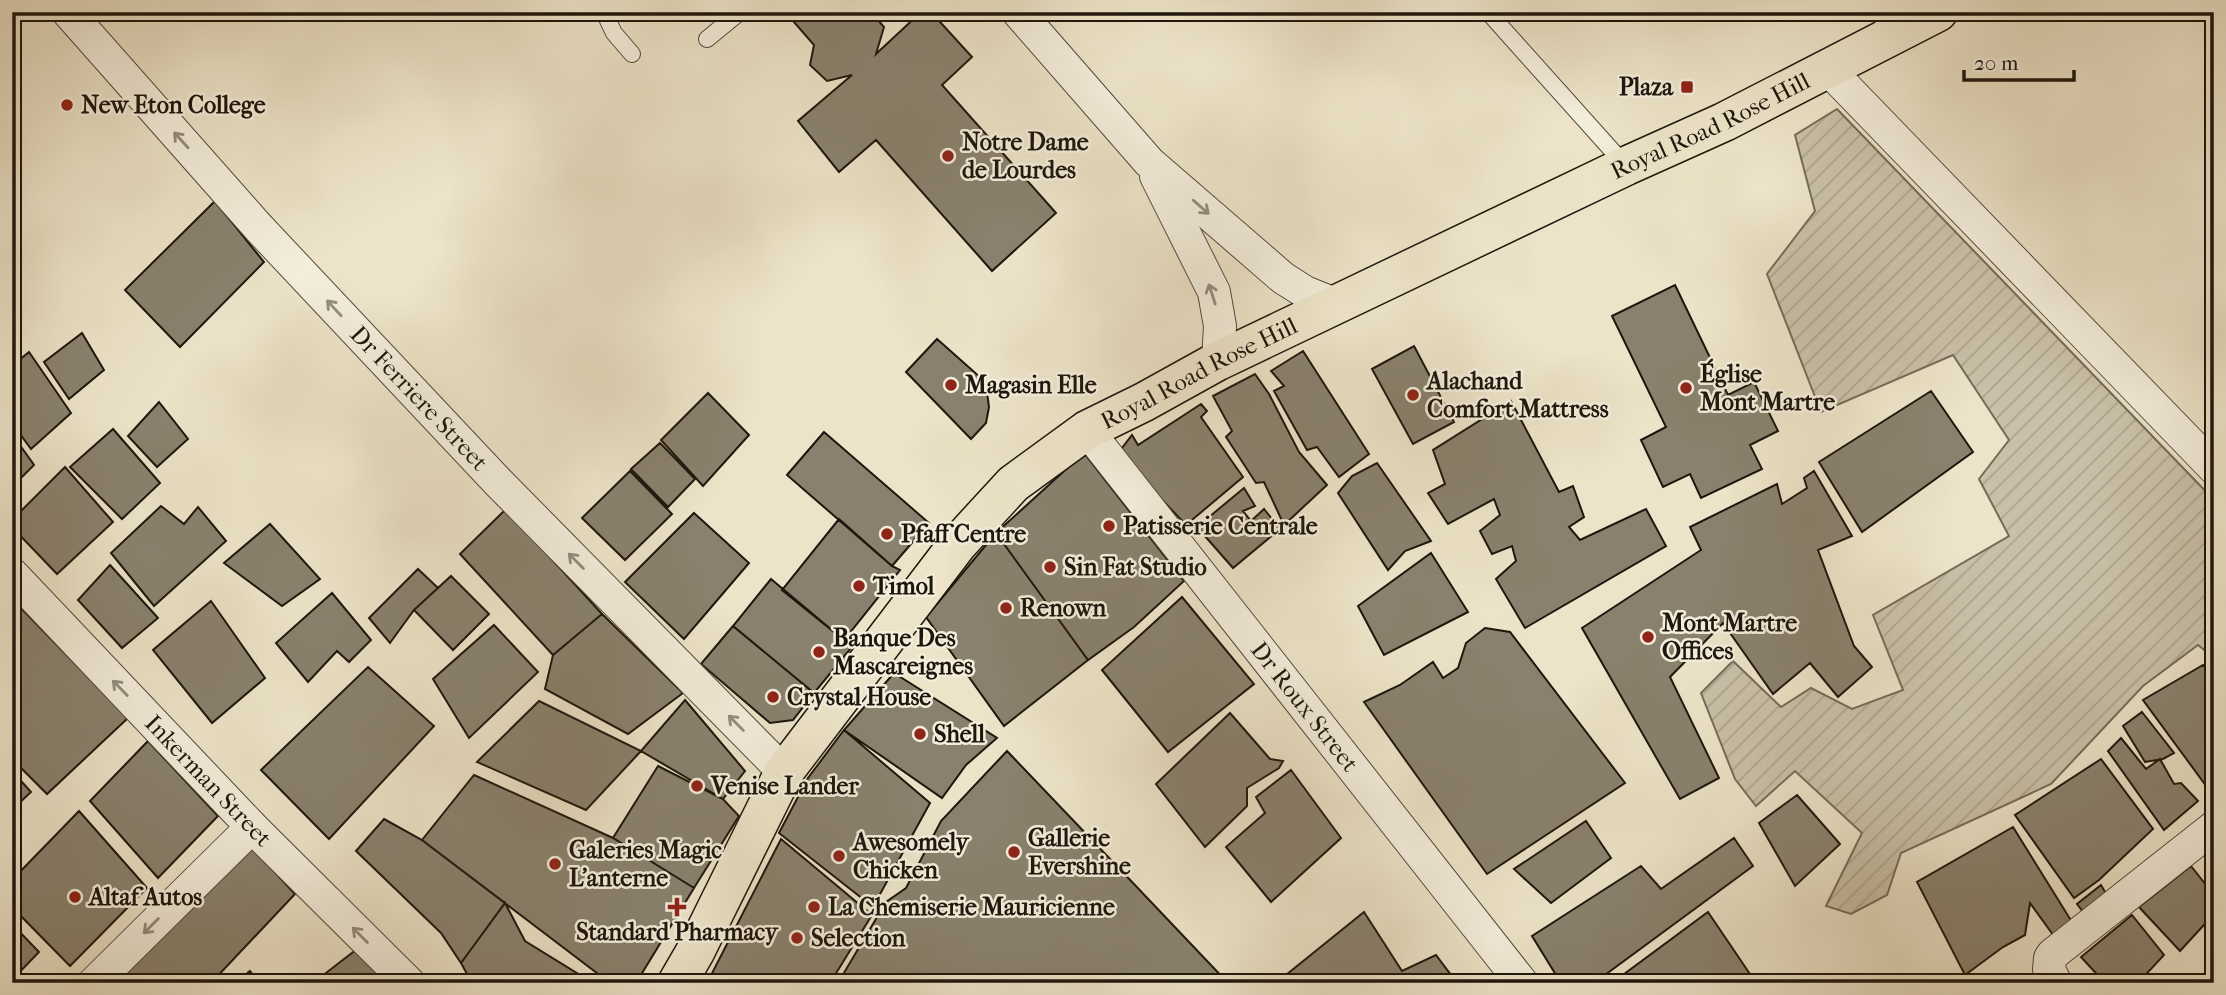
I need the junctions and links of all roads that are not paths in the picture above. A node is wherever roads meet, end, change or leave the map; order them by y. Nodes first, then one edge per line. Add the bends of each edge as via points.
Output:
1 (68, 12) edge
2 (604, 12) edge
3 (740, 12) edge
4 (1018, 12) edge
5 (1488, 12) edge
6 (1938, 12) edge
7 (1885, 24) edge
8 (707, 39) dead end
9 (632, 54) dead end
10 (1827, 68) junction
11 (1149, 162) junction
12 (1626, 166) junction
13 (1337, 305) junction
14 (1218, 361) junction
15 (1087, 430) junction
16 (2214, 468) edge
17 (12, 574) edge
18 (784, 772) junction
19 (252, 827) junction
20 (2214, 827) edge
21 (94, 983) edge
22 (408, 983) edge
23 (677, 983) edge
24 (1522, 983) edge
25 (2056, 983) edge

18 -> 1 street, Dr Ferriere Street via 306,279
2 - 9 lane
3 - 8 lane
4 - 11 street
5 - 12 lane
6 - 7 main road, Royal Road Rose Hill
7 - 10 main road, Royal Road Rose Hill
10 - 12 main road, Royal Road Rose Hill
10 - 16 street
11 -> 13 street via 1283,278
14 -> 11 street via 1220,327 1214,292
12 - 13 main road, Royal Road Rose Hill
13 - 14 main road, Royal Road Rose Hill
14 - 15 main road, Royal Road Rose Hill
15 - 18 main road, Royal Road Rose Hill via 1013,484 957,545
15 - 24 street, Dr Roux Street
19 -> 17 street, Inkerman Street
18 - 23 main road, Royal Road Rose Hill
19 -> 21 street
22 -> 19 street, Inkerman Street
20 - 25 street via 2053,954 2049,970

